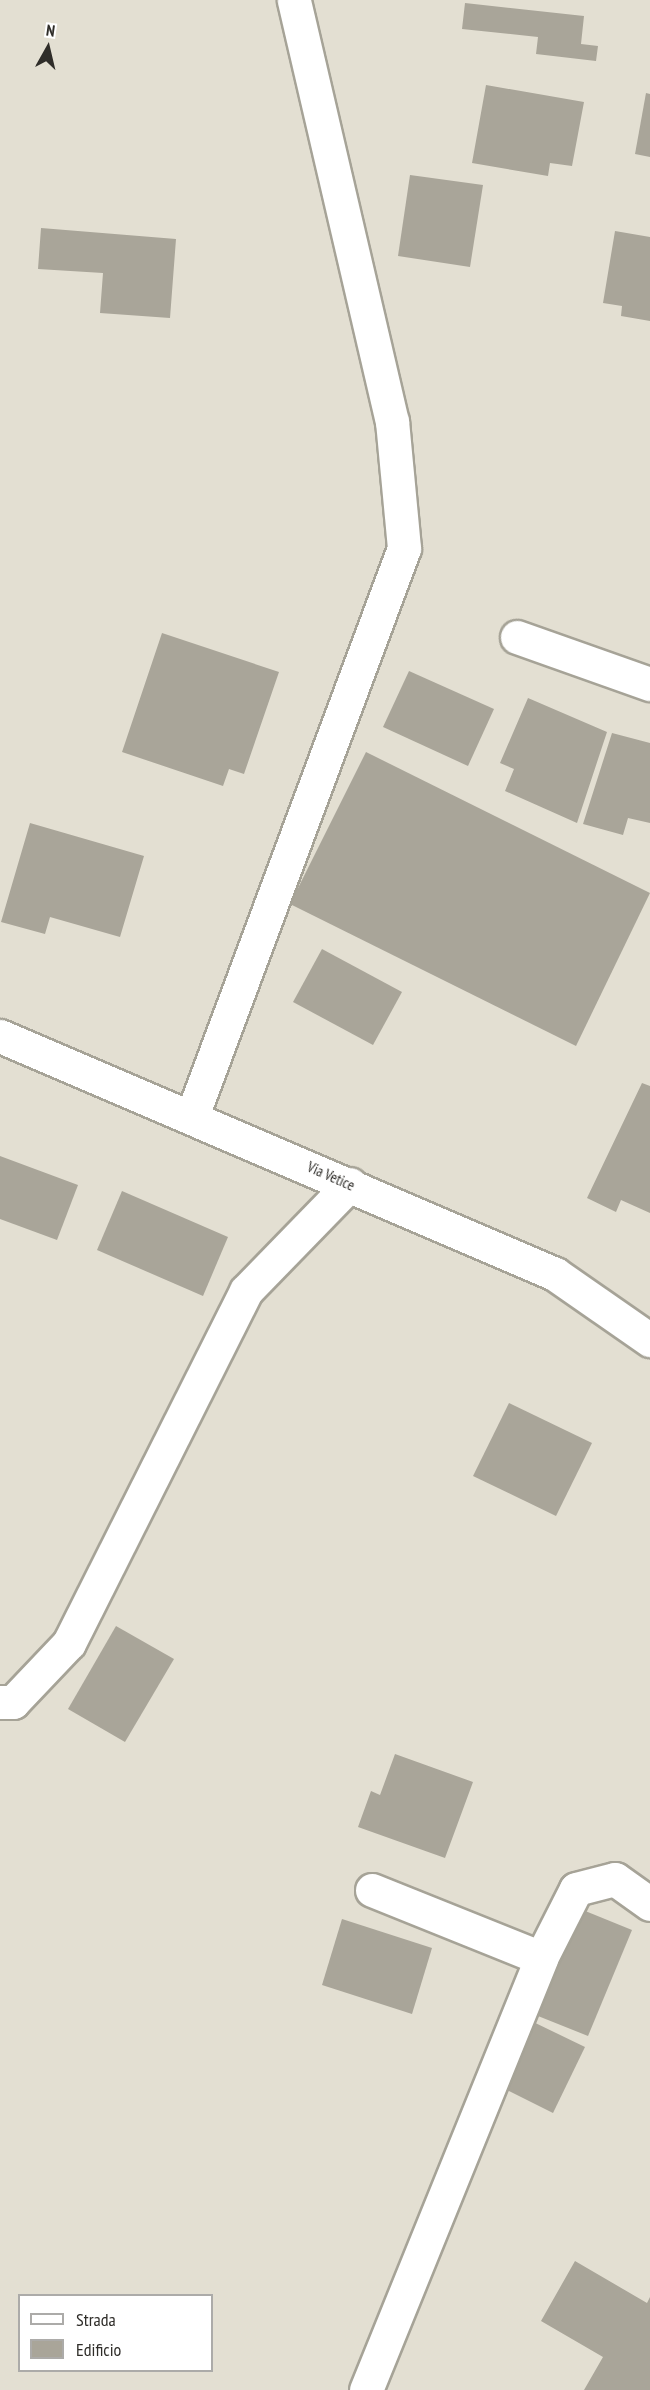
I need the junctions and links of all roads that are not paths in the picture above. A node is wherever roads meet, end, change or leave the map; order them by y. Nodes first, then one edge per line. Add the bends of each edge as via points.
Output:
1 (294, 0) edge
2 (517, 637) dead end
3 (650, 684) edge
4 (0, 1036) edge
5 (192, 1116) junction
6 (350, 1184) junction
7 (650, 1340) edge
8 (0, 1702) edge
9 (372, 1890) dead end
10 (650, 1904) edge
11 (541, 1958) junction
12 (366, 2390) edge

1 - 5 street via 392,422 404,548
2 - 3 street
4 - 5 street, Via Vetice
5 - 6 street, Via Vetice
6 - 7 street, Via Vetice via 555,1274
6 - 8 street via 246,1291 69,1643 13,1702
9 - 11 street
10 - 11 street via 615,1879 576,1888
11 - 12 street

